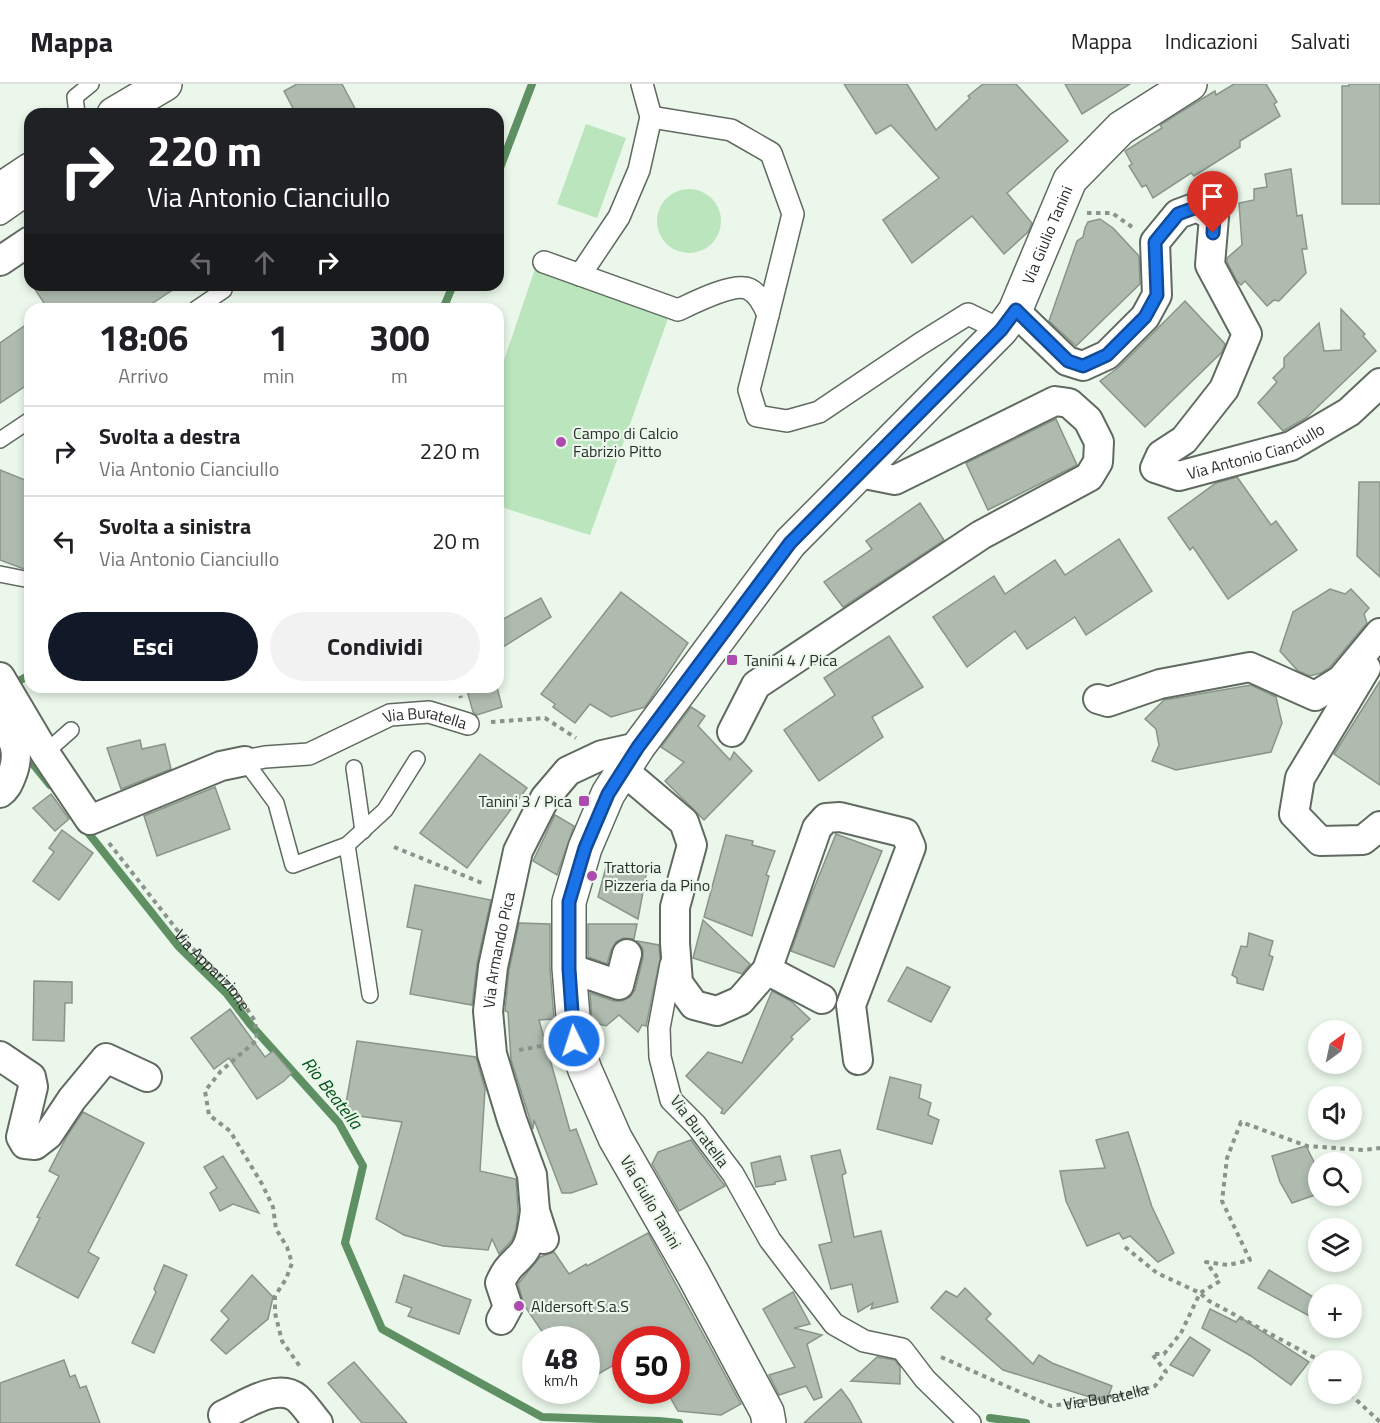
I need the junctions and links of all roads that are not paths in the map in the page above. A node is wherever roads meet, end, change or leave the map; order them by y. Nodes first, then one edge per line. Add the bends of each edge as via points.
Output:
1 (91, 84) edge
2 (642, 84) edge
3 (1190, 84) edge
4 (76, 108) edge
5 (651, 117) junction
6 (24, 174) edge
7 (0, 190) edge
8 (24, 197) edge
9 (0, 214) edge
10 (24, 248) edge
11 (0, 261) edge
12 (544, 262) dead end
13 (580, 275) junction
14 (223, 291) edge
15 (205, 303) edge
16 (768, 315) junction
17 (1008, 320) junction
18 (1380, 383) edge
19 (24, 424) edge
20 (0, 440) edge
21 (860, 473) junction
22 (0, 574) edge
23 (24, 579) edge
24 (1380, 633) edge
25 (1380, 645) edge
26 (0, 676) edge
27 (1098, 699) dead end
28 (0, 717) edge
29 (468, 724) road end
30 (71, 730) dead end
31 (732, 732) dead end
32 (22, 754) edge
33 (621, 758) junction
34 (417, 759) dead end
35 (245, 761) junction
36 (354, 768) dead end
37 (0, 794) edge
38 (1380, 826) edge
39 (363, 831) junction
40 (347, 845) junction
41 (675, 943) junction
42 (627, 954) dead end
43 (569, 969) junction
44 (767, 970) junction
45 (370, 995) dead end
46 (822, 999) dead end
47 (0, 1056) edge
48 (858, 1060) dead end
49 (147, 1077) dead end
50 (535, 1211) junction
51 (544, 1239) dead end
52 (501, 1320) dead end
53 (223, 1415) dead end
54 (318, 1423) edge
55 (768, 1423) edge
56 (970, 1423) edge

1 - 4 lane via 75,97
2 - 5 street
3 - 17 main road, Via Giulio Tanini via 1121,128 1070,180
5 - 13 street via 639,170 619,217
5 - 16 street via 731,130 771,153 793,214
6 - 7 main road
8 - 9 street
10 - 11 street
12 - 13 street
13 - 16 street via 678,310 740,287 760,298
14 - 15 lane
16 - 17 street via 749,390 757,416 787,421 819,412 968,314
17 - 18 street, Via Antonio Cianciullo via 1068,361 1083,366 1107,355 1145,317 1157,295 1155,242 1178,214 1197,207 1214,217 1210,266 1247,334 1224,389 1184,440 1161,455 1155,468 1179,476 1291,446 1348,412
17 - 21 main road, Via Giulio Tanini
19 - 20 lane
21 - 31 street via 895,480 1055,401 1069,403 1088,420 1099,442 1098,462 1089,477 981,535 756,685
21 - 33 main road, Via Giulio Tanini via 790,543
22 - 23 lane
24 - 27 street via 1341,680 1315,696 1250,667 1161,684 1108,702
25 - 38 street via 1300,778 1293,814 1320,840 1363,840
26 - 32 street
28 - 32 street
29 - 35 street, Via Buratella via 429,712 390,715 309,754
30 - 32 lane
32 - 35 street, Via Buratella via 90,820 220,765
32 - 37 street
33 - 41 street, Via Buratella via 684,822 692,845 675,907
33 - 43 main road, Via Giulio Tanini via 585,848 569,902
33 - 50 street, Via Armando Pica via 568,771 545,798 518,851 493,968 488,1011 492,1054 532,1175
34 - 39 lane via 385,810
35 - 40 lane via 276,803 293,865
36 - 39 lane
39 - 40 lane
40 - 45 lane
41 - 44 street, Via Buratella via 678,983 694,1005 717,1011 740,1001
41 - 56 street, Via Buratella via 659,1028 660,1057 671,1100 696,1125 733,1174 770,1240 834,1324 864,1341 902,1349 925,1379
42 - 43 street via 619,985
43 - 55 main road, Via Giulio Tanini via 574,1041 615,1138 699,1284 766,1412
44 - 46 street
44 - 48 street, Via Buratella via 817,828 826,818 840,817 905,833 911,847 851,1005
47 - 49 street via 31,1077 33,1087 21,1137 25,1144 35,1145 48,1135 106,1058
50 - 51 street, Via Armando Pica
50 - 52 street, Via Armando Pica via 525,1251 506,1270 500,1283 508,1307
53 - 54 street via 276,1391 297,1398

